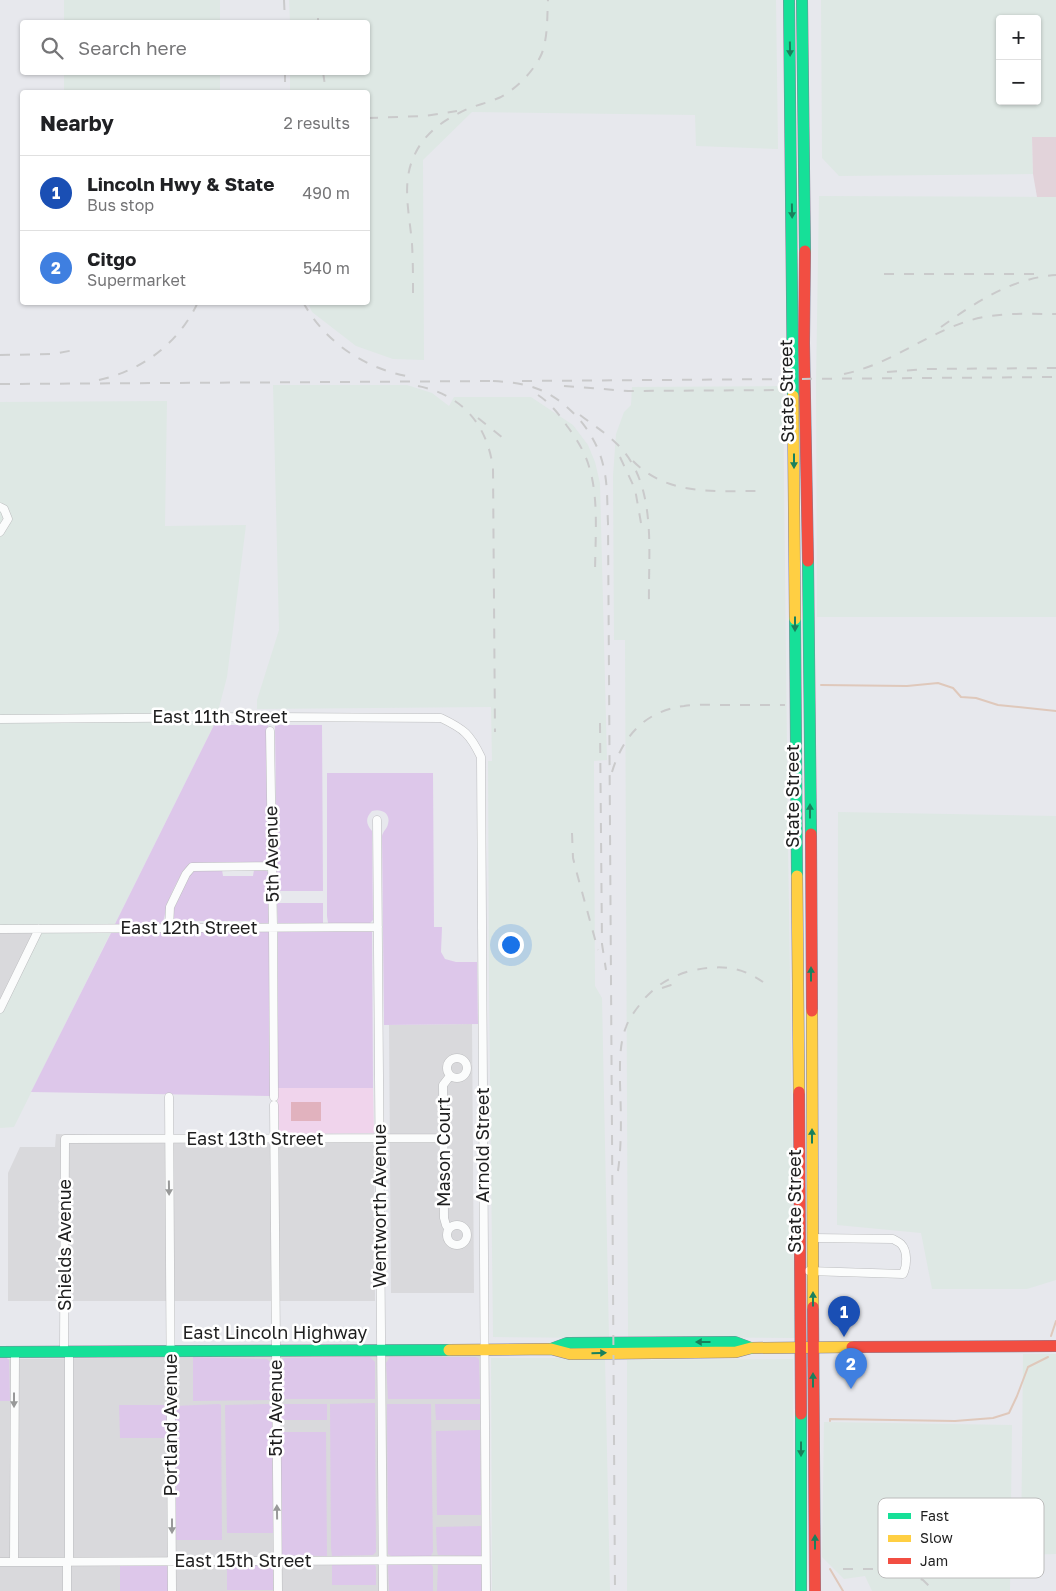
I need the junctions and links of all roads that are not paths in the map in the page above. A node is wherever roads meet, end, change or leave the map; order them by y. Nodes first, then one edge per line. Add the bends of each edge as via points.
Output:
1 (789, 0) edge
2 (802, 0) edge
3 (0, 507) edge
4 (0, 532) edge
5 (441, 718) joint
6 (0, 719) edge
7 (270, 731) dead end
8 (377, 820) dead end
9 (272, 866) junction
10 (273, 927) junction
11 (378, 927) junction
12 (169, 928) junction
13 (0, 929) edge
14 (39, 929) junction
15 (0, 1009) edge
16 (450, 1076) dead end
17 (168, 1096) dead end
18 (274, 1096) dead end
19 (274, 1105) dead end
20 (379, 1138) junction
21 (444, 1138) junction
22 (66, 1139) joint
23 (274, 1139) junction
24 (169, 1140) junction
25 (449, 1229) dead end
26 (813, 1238) junction
27 (800, 1271) junction
28 (813, 1272) junction
29 (1056, 1346) edge
30 (801, 1348) junction
31 (813, 1348) junction
32 (484, 1349) junction
33 (276, 1350) junction
34 (381, 1350) junction
35 (67, 1351) junction
36 (171, 1351) junction
37 (0, 1352) edge
38 (15, 1352) junction
39 (383, 1560) junction
40 (485, 1560) junction
41 (278, 1561) junction
42 (0, 1562) edge
43 (14, 1562) junction
44 (68, 1562) junction
45 (172, 1562) junction
46 (67, 1591) edge
47 (172, 1591) edge
48 (278, 1591) edge
49 (383, 1591) edge
50 (486, 1591) edge
51 (801, 1591) edge
52 (815, 1591) edge

1 -> 27 street, State Street
26 -> 2 street, State Street
3 - 4 street via 8,518
5 - 6 street, East 11th Street
5 - 32 street, Arnold Street via 459,727 473,740 481,757
7 - 9 street, 5th Avenue
8 - 11 street, Wentworth Avenue
9 - 10 street, 5th Avenue
9 - 12 street via 192,867 170,907
10 - 11 street, East 12th Street
10 - 12 street, East 12th Street
10 - 18 street, 5th Avenue
11 - 20 street, Wentworth Avenue
12 - 14 street, East 12th Street
13 - 14 street, East 12th Street
14 - 15 street
16 - 21 street, Mason Court via 443,1085
17 - 24 street, Portland Avenue
19 - 23 street, 5th Avenue
20 - 21 street, East 13th Street
20 - 23 street, East 13th Street
20 - 34 street, Wentworth Avenue
21 - 25 street, Mason Court via 444,1218
22 - 24 street, East 13th Street
22 - 35 street, Shields Avenue
23 - 24 street, East 13th Street
23 - 33 street, 5th Avenue
24 -> 36 street, Portland Avenue
26 - 28 street, State Street
26 - 28 street via 893,1239 906,1251 903,1274
27 - 28 street
27 - 30 street, State Street
31 -> 28 street, State Street
29 - 31 street, East Lincoln Highway
30 - 31 street, East Lincoln Highway
30 - 32 street, East Lincoln Highway via 578,1354 551,1349
30 -> 51 street, State Street
52 -> 31 street, State Street
32 - 34 street, East Lincoln Highway
32 - 40 street, Arnold Street
33 - 34 street, East Lincoln Highway
33 - 36 street, East Lincoln Highway
41 -> 33 street, 5th Avenue
34 - 39 street, Wentworth Avenue
35 - 36 street, East Lincoln Highway
35 - 38 street, East Lincoln Highway
35 - 44 street, Shields Avenue
36 -> 45 street, Portland Avenue
37 - 38 street, East Lincoln Highway
38 -> 43 street
39 - 40 street, East 15th Street
39 - 41 street, East 15th Street
39 - 49 street, Wentworth Avenue
40 - 50 street, Arnold Street
41 - 45 street, East 15th Street
41 - 48 street, 5th Avenue
42 - 43 street, East 15th Street
43 - 44 street, East 15th Street
44 - 45 street, East 15th Street
44 - 46 street, Shields Avenue
45 - 47 street, Portland Avenue

